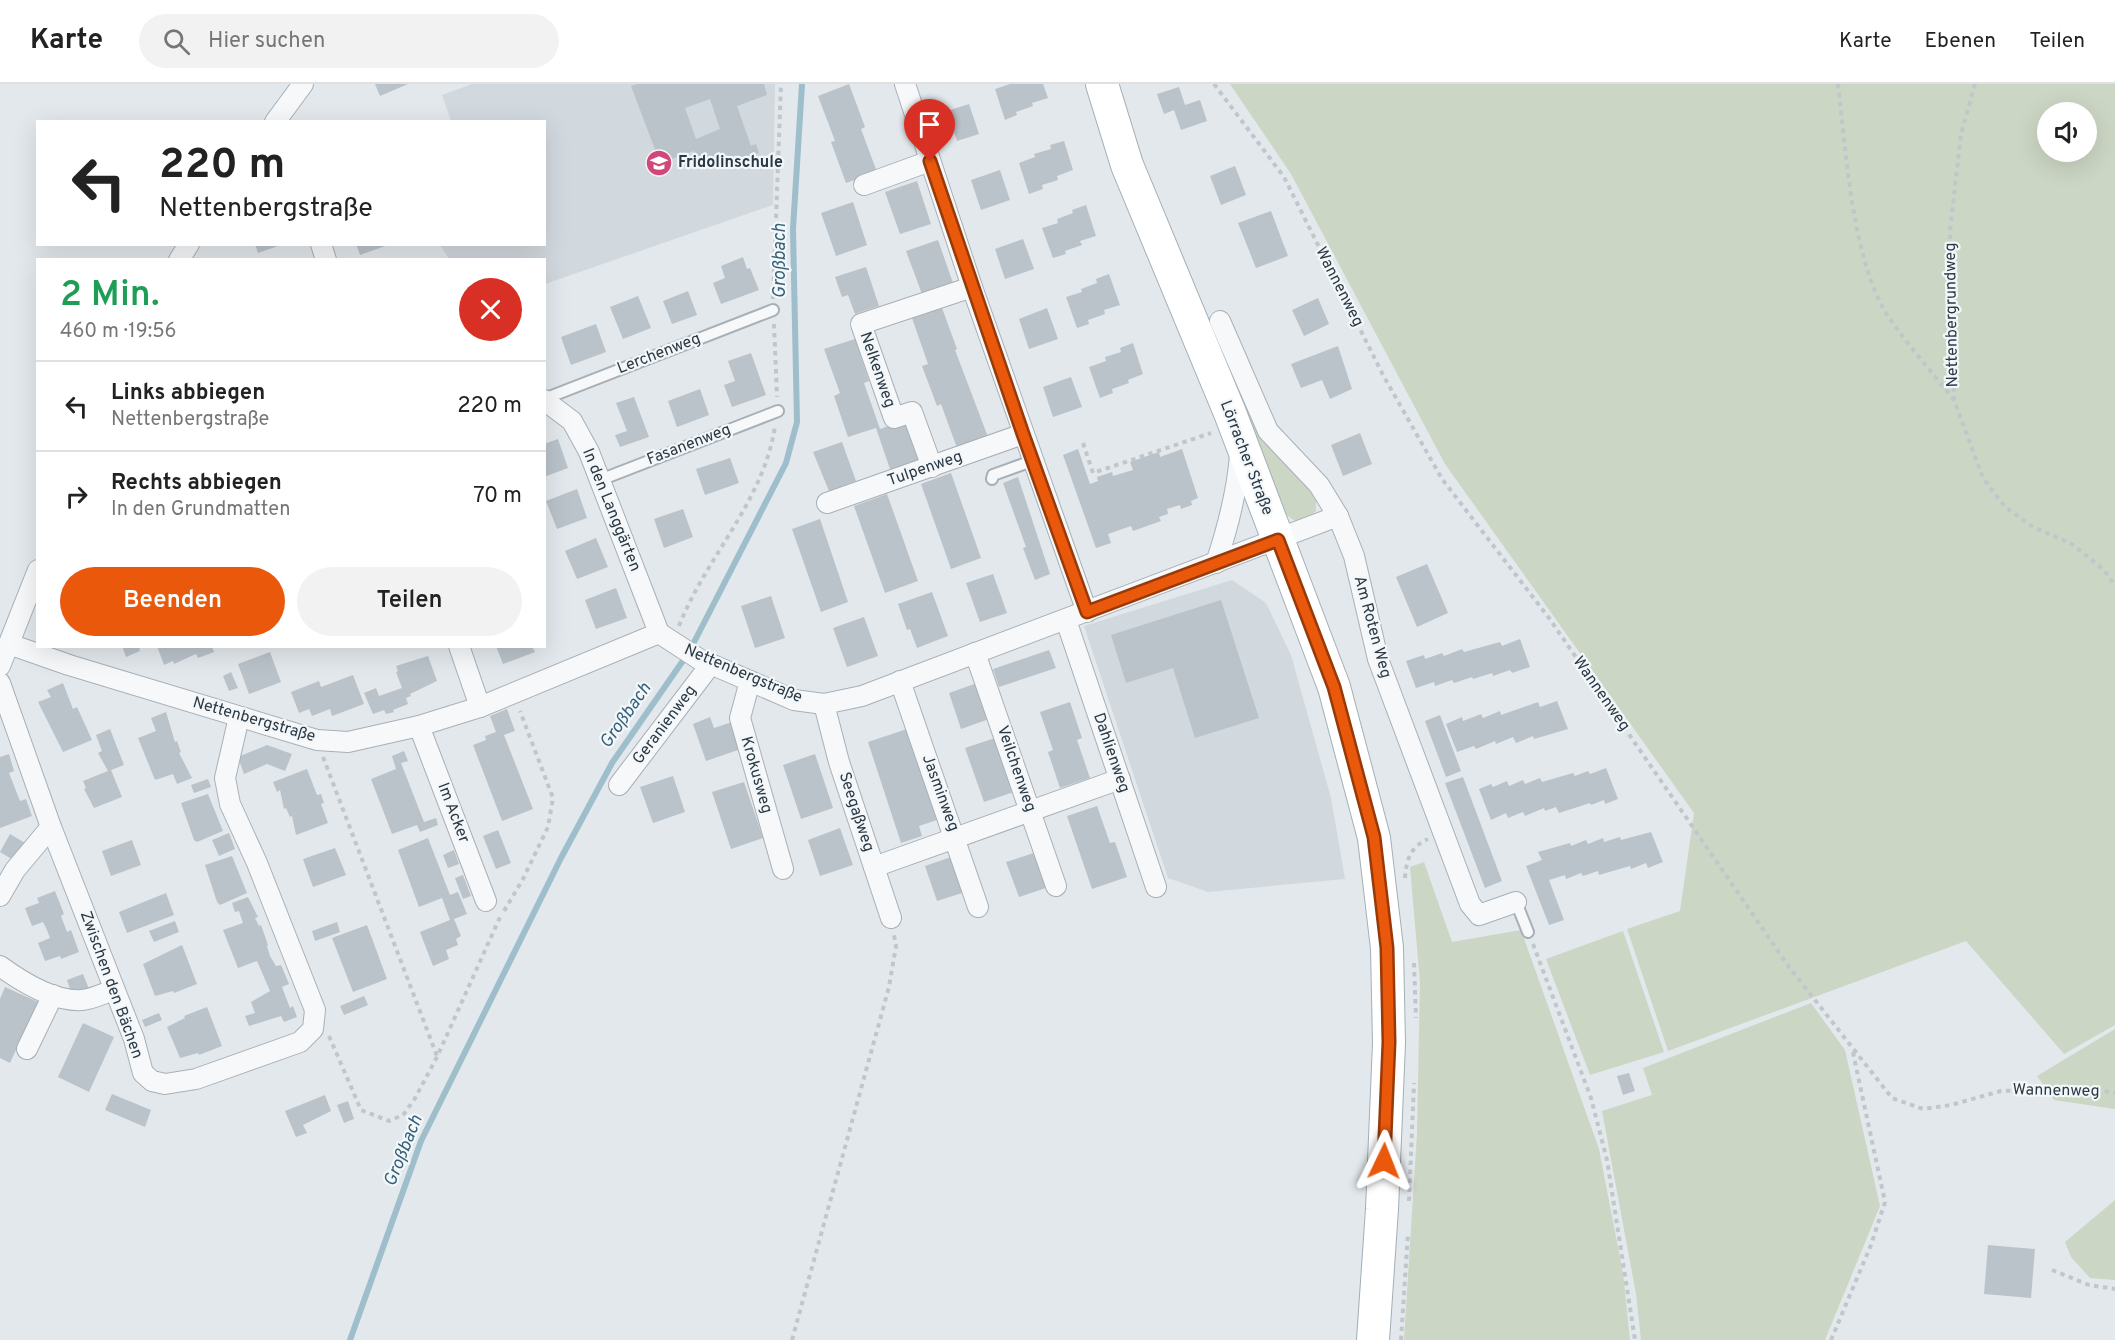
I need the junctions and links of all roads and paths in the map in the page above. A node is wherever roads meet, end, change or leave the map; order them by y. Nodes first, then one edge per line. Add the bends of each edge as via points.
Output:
1 (303, 84) edge
2 (781, 84) edge
3 (905, 84) edge
4 (1102, 84) edge
5 (1214, 84) edge
6 (1838, 84) edge
7 (1975, 84) edge
8 (276, 120) edge
9 (930, 161) junction
10 (864, 185) dead end
11 (972, 288) junction
12 (773, 310) junction
13 (1220, 321) dead end
14 (546, 398) edge
15 (1954, 400) junction
16 (546, 401) edge
17 (778, 411) junction
18 (1023, 434) junction
19 (1228, 438) junction
20 (1083, 443) dead end
21 (1032, 461) junction
22 (932, 467) junction
23 (992, 479) dead end
24 (600, 480) junction
25 (827, 503) dead end
26 (1338, 516) junction
27 (1278, 540) junction
28 (1216, 563) junction
29 (36, 575) edge
30 (2115, 586) edge
31 (1087, 612) junction
32 (1066, 620) junction
33 (665, 638) junction
34 (9, 644) junction
35 (460, 648) edge
36 (975, 653) junction
37 (705, 661) junction
38 (0, 666) edge
39 (750, 681) junction
40 (900, 681) junction
41 (0, 683) edge
42 (513, 692) junction
43 (824, 704) junction
44 (480, 707) junction
45 (239, 717) junction
46 (419, 726) junction
47 (317, 740) junction
48 (1120, 779) junction
49 (619, 785) dead end
50 (1031, 812) junction
51 (51, 827) junction
52 (956, 838) junction
53 (874, 867) junction
54 (783, 869) dead end
55 (1056, 886) dead end
56 (1156, 887) dead end
57 (0, 897) edge
58 (486, 900) joint
59 (1516, 902) joint
60 (978, 907) dead end
61 (501, 915) junction
62 (891, 918) joint
63 (1528, 932) joint
64 (0, 966) edge
65 (114, 990) junction
66 (53, 995) junction
67 (313, 1029) junction
68 (1852, 1047) junction
69 (27, 1049) dead end
70 (437, 1057) junction
71 (2115, 1093) edge
72 (2052, 1270) dead end
73 (2115, 1289) edge
74 (792, 1340) edge
75 (1373, 1340) edge
76 (1635, 1340) edge
77 (1831, 1340) edge

1 - 8 street
2 - 12 path
3 - 9 street
4 - 19 main road, Lörracher Straße via 1127,165
5 - 68 path, Wannenweg via 1284,177 1383,375 1442,479 1549,618 1789,968
6 - 15 path via 1849,178 1866,266 1888,315
7 - 15 path, Nettenbergrundweg via 1961,134 1950,230
9 - 10 street
9 - 11 street
11 - 18 street
11 - 22 street, Nelkenweg via 861,324 894,418 912,412
12 - 14 lane, Lerchenweg
12 - 17 path
13 - 26 street, Am Roten Weg via 1268,431 1319,485
15 - 30 path, Nettenbergrundweg via 1983,478 2005,507 2033,527 2072,544 2104,570
16 - 24 street, In den Langgärten via 572,421
17 - 24 lane, Fasanenweg
17 - 33 path via 773,443 760,481 682,617
18 - 21 street
18 - 22 street, Tulpenweg
19 - 20 path via 1092,473
19 - 27 main road, Lörracher Straße
19 - 28 street via 1238,484
21 - 23 lane via 993,475
21 - 31 street
22 - 25 street, Tulpenweg
24 - 33 street, In den Langgärten
26 - 27 street, Nettenbergstraße
26 - 59 street, Am Roten Weg via 1354,556 1378,659 1470,903 1479,915
27 - 28 street, Nettenbergstraße
27 - 75 main road, Lörracher Straße via 1334,687 1375,849 1387,948 1389,1042
28 - 31 street, Nettenbergstraße
29 - 34 street
31 - 32 street, Nettenbergstraße
32 - 36 street, Nettenbergstraße
32 - 48 street, Dahlienweg
33 - 37 street, Nettenbergstraße
33 - 42 street, Nettenbergstraße
34 - 38 street
34 - 45 street, Nettenbergstraße
35 - 44 street
36 - 40 street, Nettenbergstraße
36 - 50 street, Veilchenweg
37 - 39 street, Nettenbergstraße
37 - 49 street, Geranienweg
39 - 43 street, Nettenbergstraße via 794,700
39 - 54 street, Krokusweg via 740,718
40 - 43 street, Nettenbergstraße via 862,696
40 - 52 street, Jasminweg
41 - 51 street, Zwischen den Bächen
42 - 44 street, Nettenbergstraße
42 - 61 path via 553,798 548,827
43 - 53 street, Seegaßweg
44 - 46 street, Nettenbergstraße
45 - 47 street, Nettenbergstraße
45 - 67 street via 225,778 230,804 315,1010
46 - 47 street, Nettenbergstraße via 348,742
46 - 58 street, Im Acker
47 - 70 path
48 - 50 street
48 - 56 street, Dahlienweg
50 - 52 street
50 - 55 street, Veilchenweg
51 - 57 street via 15,870
51 - 65 street, Zwischen den Bächen
52 - 53 street
52 - 60 street, Jasminweg
53 - 62 street, Seegaßweg
58 - 61 path
59 - 63 lane
61 - 70 path
62 - 74 path via 896,946 890,987
63 - 76 path via 1593,1108 1607,1160
64 - 66 street
65 - 66 street via 82,1000
65 - 67 street, Zwischen den Bächen via 143,1073 152,1081 165,1084 196,1079 290,1046
66 - 69 street
67 - 70 path via 329,1036 361,1110 389,1121 403,1115
68 - 71 path, Wannenweg via 1892,1098 1923,1109 2001,1091 2087,1088
68 - 77 path via 1884,1202 1871,1245
72 - 73 path via 2089,1286

